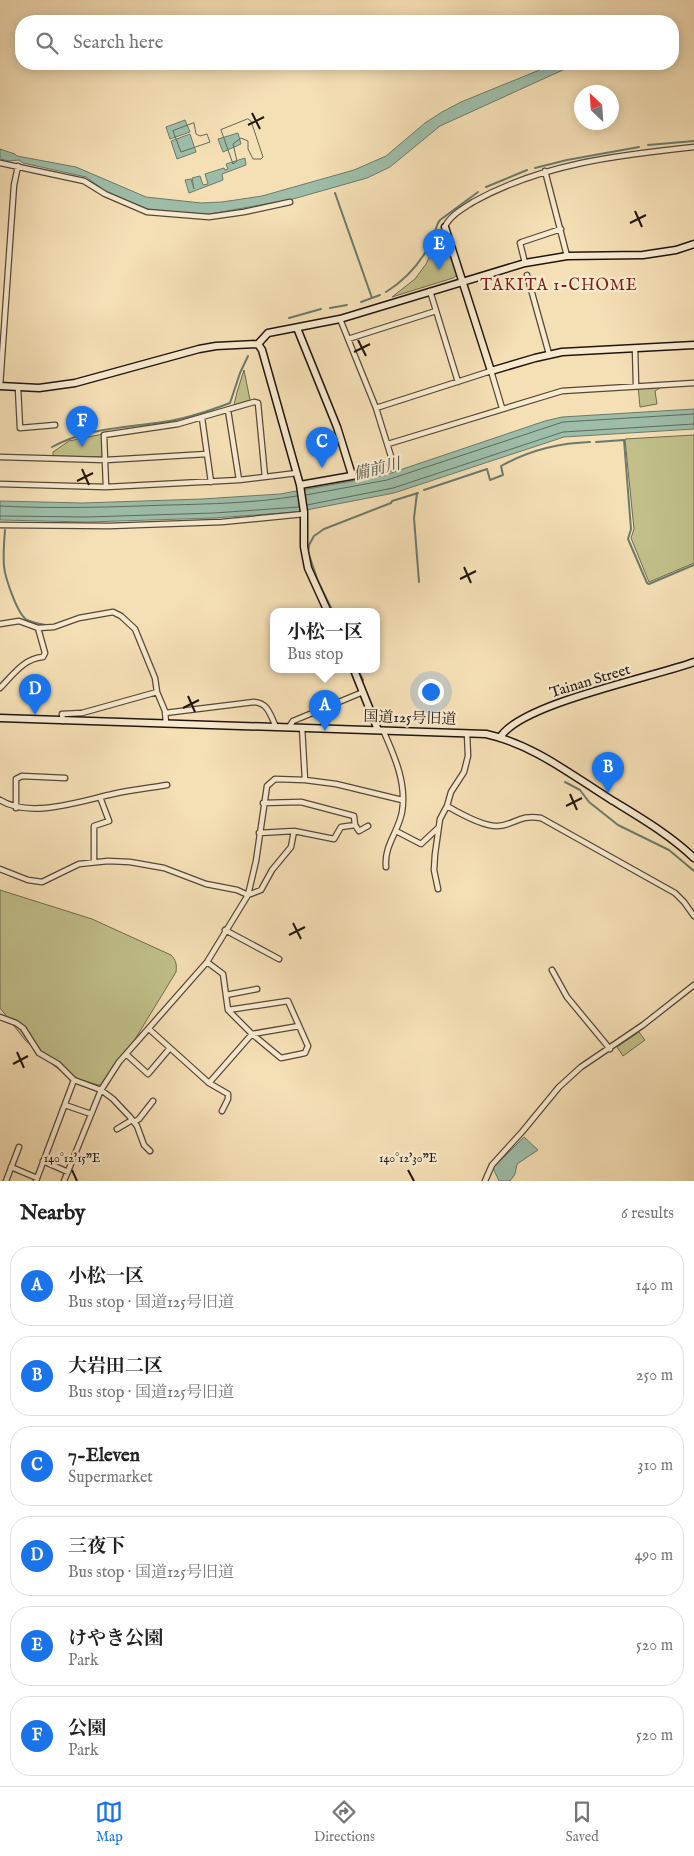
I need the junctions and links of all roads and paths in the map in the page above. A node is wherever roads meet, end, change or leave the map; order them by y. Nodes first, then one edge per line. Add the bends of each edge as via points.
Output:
1 (694, 148) edge
2 (0, 163) edge
3 (18, 166) junction
4 (545, 171) junction
5 (290, 202) dead end
6 (445, 227) joint
7 (561, 229) junction
8 (694, 244) edge
9 (567, 256) junction
10 (525, 263) junction
11 (527, 276) dead end
12 (462, 281) junction
13 (0, 291) edge
14 (430, 291) junction
15 (7, 292) junction
16 (436, 311) junction
17 (340, 319) junction
18 (297, 328) junction
19 (348, 339) junction
20 (258, 344) junction
21 (694, 345) edge
22 (635, 348) junction
23 (549, 354) junction
24 (491, 371) junction
25 (458, 382) junction
26 (694, 383) edge
27 (636, 385) junction
28 (0, 386) edge
29 (18, 388) junction
30 (376, 408) junction
31 (502, 408) junction
32 (228, 410) junction
33 (202, 418) junction
34 (55, 425) dead end
35 (388, 444) junction
36 (207, 454) junction
37 (0, 457) edge
38 (106, 460) junction
39 (394, 466) joint
40 (297, 473) junction
41 (352, 475) junction
42 (265, 477) junction
43 (239, 480) junction
44 (211, 482) junction
45 (0, 484) edge
46 (300, 486) junction
47 (106, 487) junction
48 (304, 513) junction
49 (0, 525) edge
50 (326, 608) edge
51 (0, 624) edge
52 (38, 628) junction
53 (694, 662) edge
54 (355, 673) edge
55 (0, 688) edge
56 (157, 692) junction
57 (363, 692) junction
58 (165, 713) junction
59 (0, 718) edge
60 (62, 721) junction
61 (166, 723) junction
62 (276, 726) junction
63 (290, 727) junction
64 (302, 728) junction
65 (381, 730) junction
66 (467, 732) junction
67 (500, 738) junction
68 (65, 778) dead end
69 (305, 780) junction
70 (167, 785) dead end
71 (100, 797) junction
72 (0, 800) edge
73 (402, 800) junction
74 (263, 803) junction
75 (447, 806) junction
76 (16, 808) junction
77 (355, 825) junction
78 (368, 826) dead end
79 (439, 827) junction
80 (294, 831) junction
81 (396, 832) junction
82 (259, 833) junction
83 (694, 858) edge
84 (94, 862) junction
85 (386, 867) dead end
86 (0, 869) edge
87 (438, 889) dead end
88 (248, 895) junction
89 (694, 916) edge
90 (226, 930) junction
91 (279, 959) dead end
92 (207, 962) junction
93 (552, 970) dead end
94 (694, 985) edge
95 (257, 989) dead end
96 (226, 995) junction
97 (228, 1010) junction
98 (0, 1017) edge
99 (299, 1026) junction
100 (149, 1029) junction
101 (252, 1034) junction
102 (170, 1048) junction
103 (610, 1049) junction
104 (126, 1054) junction
105 (74, 1080) junction
106 (209, 1083) junction
107 (101, 1090) junction
108 (153, 1101) dead end
109 (65, 1104) junction
110 (222, 1111) dead end
111 (91, 1114) junction
112 (133, 1121) junction
113 (117, 1129) dead end
114 (19, 1147) dead end
115 (150, 1151) dead end
116 (43, 1161) junction
117 (11, 1167) junction
118 (68, 1172) junction
119 (36, 1180) edge
120 (6, 1181) edge
121 (64, 1181) edge
122 (485, 1181) edge

1 - 4 street via 619,156
2 - 3 street
3 - 5 street via 84,181 105,194 148,212 209,217
3 - 15 street
4 - 6 street via 485,196 456,214
4 - 7 street
6 - 12 street
7 - 9 street
7 - 10 street via 520,243
8 - 9 street via 643,256
9 - 10 street
10 - 12 street
11 - 23 street
12 - 14 street
12 - 24 street
13 - 15 street
14 - 16 street
14 - 17 street
15 - 28 street
16 - 19 street
16 - 25 street
17 - 18 street
17 - 19 street
18 - 20 street via 264,335
18 - 41 street via 337,427
19 - 30 street
20 - 29 street via 199,349 75,384
20 - 40 street
21 - 22 street
22 - 23 street
22 - 27 street
23 - 24 street
24 - 25 street
24 - 31 street
25 - 30 street
26 - 27 street
27 - 31 street via 562,391
28 - 29 street
29 - 34 street via 20,428
30 - 35 street
31 - 35 street
32 - 33 street
32 - 42 street via 258,403
32 - 43 street
33 - 36 street
33 - 38 street via 104,435
35 - 39 street
36 - 38 street
36 - 44 street
37 - 38 street
38 - 47 street
39 - 41 street
40 - 42 street
40 - 46 street
41 - 46 street
42 - 43 street
43 - 44 street
44 - 47 street
45 - 47 street
46 - 48 street
48 - 49 street via 222,522 118,526
48 - 50 street via 308,568
51 - 52 street via 19,621
52 - 55 street via 45,652 43,657 34,658
52 - 56 street via 113,612 122,616 134,629 156,678
53 - 67 street, Tainan Street via 547,706 516,723
54 - 57 street
56 - 58 street
56 - 60 street via 82,713 62,714
57 - 63 street via 293,721
57 - 65 street
58 - 61 street
58 - 62 street via 262,702
59 - 60 street, 国道125号旧道
60 - 61 street, 国道125号旧道
61 - 62 street, 国道125号旧道
62 - 63 street, 国道125号旧道
63 - 64 street, 国道125号旧道
64 - 65 street, 国道125号旧道
64 - 69 street
65 - 66 street, 国道125号旧道
65 - 73 street via 398,769
66 - 67 street, 国道125号旧道
66 - 75 street via 468,756 464,772 450,792
67 - 83 street, 国道125号旧道 via 525,747 558,767 664,834
68 - 76 street via 22,776 16,779
69 - 73 street
69 - 74 street via 275,779 267,786
70 - 71 street
71 - 76 street via 62,805
71 - 84 street via 109,821 94,826
72 - 76 street
73 - 81 street
74 - 77 street via 301,802 354,816
74 - 82 street
75 - 79 street
75 - 89 street via 497,826 531,816 541,818 676,893
77 - 78 street via 359,830
77 - 80 street via 341,827 334,839
79 - 81 street via 421,844
79 - 87 street via 434,870
80 - 82 street
80 - 88 street via 291,848 272,870 261,890
81 - 85 street via 385,856
82 - 88 street
84 - 86 street via 79,864 42,882
84 - 88 street via 130,862 164,868
88 - 90 street
90 - 91 street
90 - 92 street
92 - 96 street via 223,974
92 - 100 street
93 - 103 street via 567,997
94 - 103 street
95 - 96 street
96 - 97 street
97 - 99 street via 288,1001
97 - 101 street
98 - 105 street via 23,1028 39,1053 58,1064
99 - 101 street
99 - 101 street via 308,1046 305,1053 281,1058
100 - 102 street
100 - 104 street
101 - 106 street
102 - 104 street via 148,1074
102 - 106 street
103 - 122 street via 559,1086 492,1165
104 - 107 street
105 - 107 street
105 - 109 street
106 - 110 street via 228,1094
107 - 111 street
107 - 112 street
108 - 112 street via 139,1119
109 - 111 street
109 - 116 street
111 - 118 street
112 - 113 street
112 - 115 street
114 - 117 street
116 - 118 street
116 - 119 street
117 - 119 street
117 - 120 street
118 - 121 street

